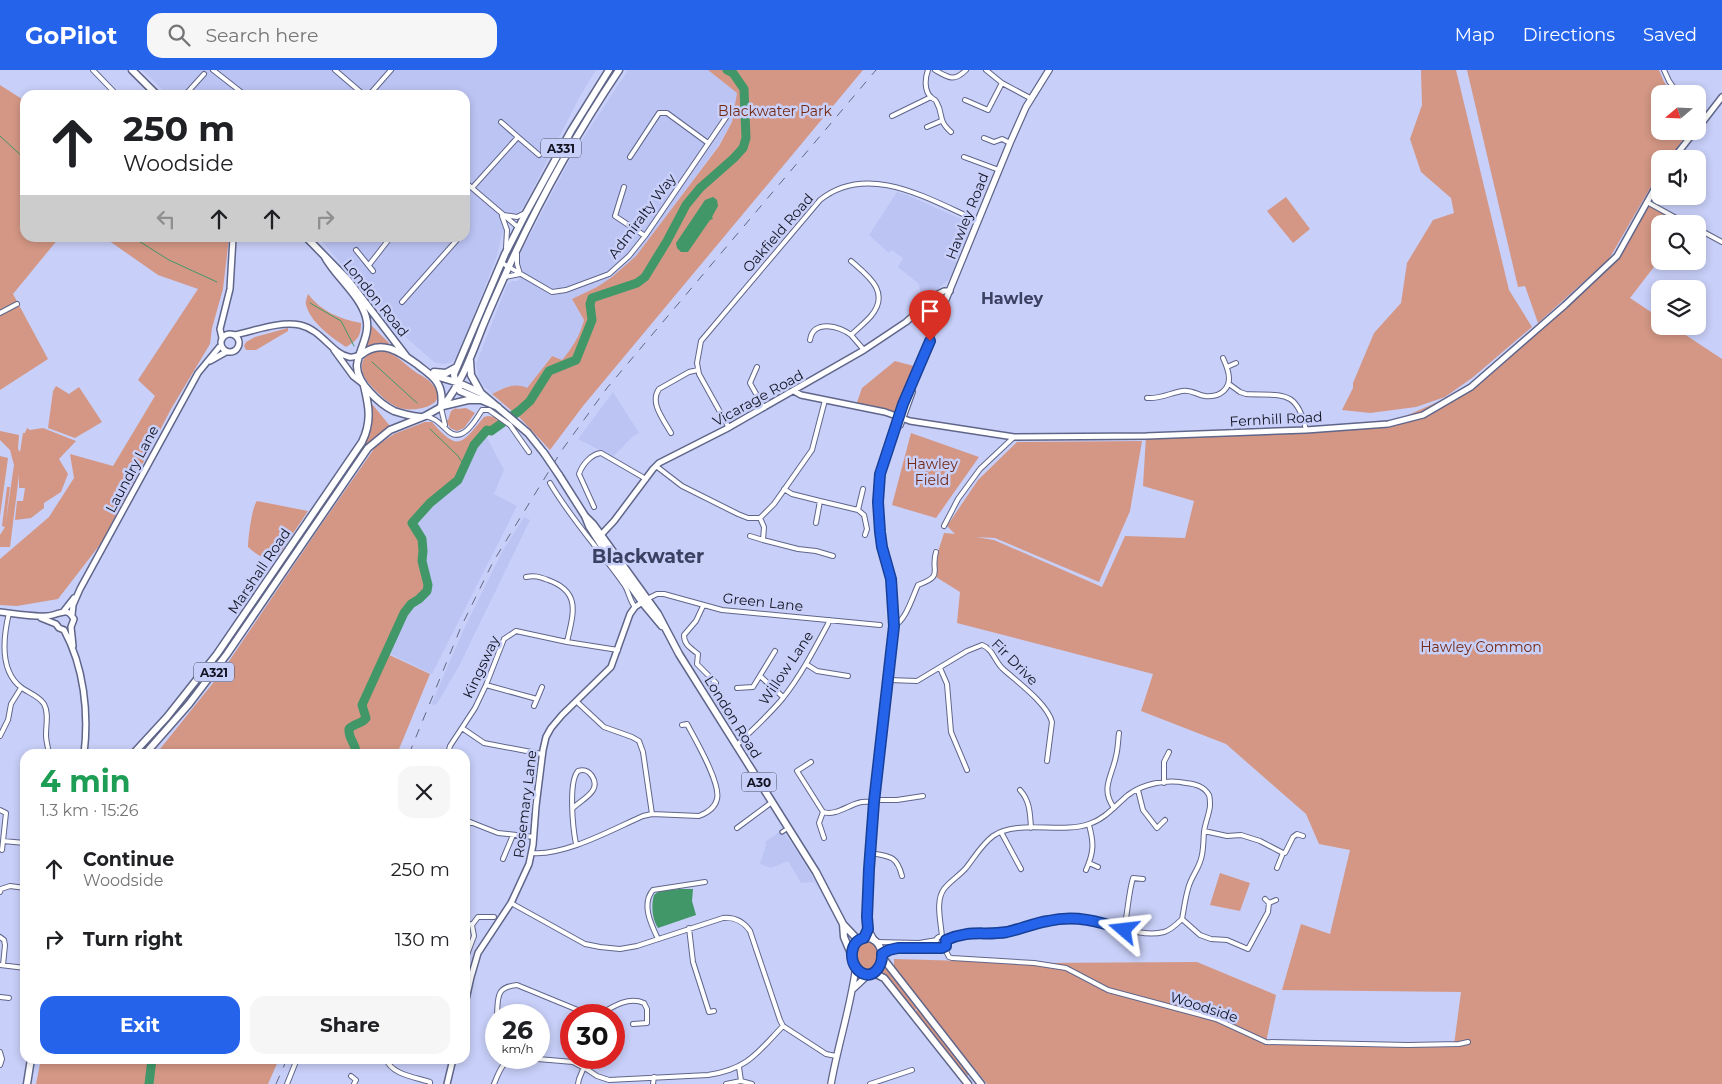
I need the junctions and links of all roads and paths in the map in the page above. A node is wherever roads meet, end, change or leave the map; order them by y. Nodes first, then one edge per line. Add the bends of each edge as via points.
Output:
1 (93, 70) edge
2 (132, 70) edge
3 (213, 70) edge
4 (335, 70) edge
5 (391, 70) edge
6 (609, 70) edge
7 (619, 70) edge
8 (928, 70) edge
9 (935, 70) edge
10 (966, 70) edge
11 (986, 70) edge
12 (1049, 70) edge
13 (1664, 70) edge
14 (204, 74) dead end
15 (1002, 83) junction
16 (1672, 85) edge
17 (112, 90) edge
18 (152, 90) edge
19 (190, 90) edge
20 (239, 90) edge
21 (358, 90) edge
22 (373, 90) edge
23 (931, 97) junction
24 (1722, 97) edge
25 (1030, 98) junction
26 (965, 100) dead end
27 (729, 113) dead end
28 (892, 116) dead end
29 (1706, 116) edge
30 (941, 121) junction
31 (501, 122) dead end
32 (927, 127) dead end
33 (950, 132) dead end
34 (518, 137) junction
35 (984, 138) dead end
36 (1688, 140) edge
37 (708, 143) junction
38 (1010, 143) junction
39 (1680, 150) edge
40 (539, 155) dead end
41 (630, 157) dead end
42 (964, 157) dead end
43 (999, 170) junction
44 (624, 187) dead end
45 (472, 188) joint
46 (1651, 195) edge
47 (1647, 202) junction
48 (526, 213) junction
49 (501, 214) junction
50 (1671, 215) edge
51 (978, 222) junction
52 (518, 228) junction
53 (525, 233) junction
54 (1706, 233) edge
55 (645, 236) junction
56 (232, 242) edge
57 (311, 242) edge
58 (387, 242) edge
59 (455, 242) edge
60 (1722, 242) edge
61 (517, 249) junction
62 (356, 250) dead end
63 (505, 254) junction
64 (325, 257) junction
65 (851, 261) dead end
66 (502, 263) junction
67 (369, 266) junction
68 (508, 267) junction
69 (373, 271) dead end
70 (520, 274) junction
71 (504, 278) junction
72 (950, 291) junction
73 (402, 302) dead end
74 (17, 304) dead end
75 (0, 313) edge
76 (264, 328) junction
77 (234, 335) junction
78 (851, 335) junction
79 (222, 338) junction
80 (810, 340) dead end
81 (239, 341) junction
82 (221, 345) junction
83 (333, 347) junction
84 (864, 350) junction
85 (226, 352) junction
86 (360, 355) junction
87 (406, 356) junction
88 (1223, 358) dead end
89 (470, 360) junction
90 (207, 362) junction
91 (1236, 363) dead end
92 (457, 366) junction
93 (757, 366) dead end
94 (1227, 366) junction
95 (698, 370) junction
96 (427, 372) junction
97 (363, 384) junction
98 (457, 384) junction
99 (1229, 384) junction
100 (794, 391) junction
101 (481, 397) junction
102 (1148, 398) dead end
103 (825, 400) junction
104 (442, 407) junction
105 (764, 408) junction
106 (497, 410) junction
107 (423, 416) junction
108 (901, 417) junction
109 (513, 424) junction
110 (445, 428) junction
111 (729, 428) junction
112 (1306, 430) junction
113 (671, 433) dead end
114 (1014, 437) junction
115 (529, 452) dead end
116 (656, 466) junction
117 (646, 479) junction
118 (550, 484) dead end
119 (784, 489) junction
120 (863, 489) dead end
121 (820, 501) junction
122 (594, 507) dead end
123 (858, 510) junction
124 (760, 518) junction
125 (816, 523) dead end
126 (944, 526) dead end
127 (865, 535) dead end
128 (750, 536) dead end
129 (597, 540) junction
130 (763, 540) junction
131 (936, 552) dead end
132 (833, 556) dead end
133 (526, 577) dead end
134 (627, 584) junction
135 (80, 589) junction
136 (644, 600) junction
137 (703, 606) junction
138 (635, 607) junction
139 (0, 612) edge
140 (63, 612) junction
141 (8, 613) junction
142 (72, 615) junction
143 (34, 616) junction
144 (57, 616) junction
145 (829, 620) junction
146 (56, 624) junction
147 (880, 625) dead end
148 (894, 626) junction
149 (71, 627) junction
150 (64, 630) junction
151 (567, 642) junction
152 (618, 650) junction
153 (74, 651) junction
154 (776, 651) dead end
155 (806, 664) junction
156 (940, 668) junction
157 (7, 670) junction
158 (0, 672) edge
159 (760, 676) junction
160 (848, 676) dead end
161 (889, 680) junction
162 (716, 683) dead end
163 (486, 684) junction
164 (542, 687) dead end
165 (21, 688) junction
166 (737, 688) dead end
167 (784, 697) junction
168 (537, 699) junction
169 (576, 700) junction
170 (534, 706) dead end
171 (682, 725) dead end
172 (462, 728) junction
173 (1119, 732) dead end
174 (0, 736) edge
175 (736, 746) junction
176 (48, 749) edge
177 (84, 749) edge
178 (138, 749) edge
179 (149, 749) edge
180 (449, 749) edge
181 (1169, 752) dead end
182 (542, 754) junction
183 (811, 762) dead end
184 (1047, 762) dead end
185 (967, 770) dead end
186 (1164, 782) junction
187 (1020, 790) dead end
188 (1138, 790) junction
189 (923, 796) dead end
190 (874, 801) junction
191 (772, 802) junction
192 (573, 808) junction
193 (1114, 808) junction
194 (0, 810) edge
195 (823, 812) junction
196 (652, 814) junction
197 (1165, 820) dead end
198 (470, 822) edge
199 (1089, 824) junction
200 (736, 828) dead end
201 (1031, 828) junction
202 (1204, 831) junction
203 (1001, 832) junction
204 (513, 835) junction
205 (1303, 836) dead end
206 (534, 837) junction
207 (824, 838) dead end
208 (4, 841) junction
209 (20, 843) edge
210 (576, 844) junction
211 (2, 850) dead end
212 (532, 853) junction
213 (870, 853) junction
214 (1283, 853) junction
215 (503, 859) dead end
216 (1089, 863) junction
217 (1098, 867) dead end
218 (1277, 868) dead end
219 (1021, 869) dead end
220 (1086, 870) dead end
221 (902, 876) dead end
222 (1143, 879) dead end
223 (705, 882) dead end
224 (20, 887) edge
225 (0, 892) edge
226 (1265, 899) dead end
227 (1276, 900) dead end
228 (511, 903) junction
229 (1269, 903) junction
230 (494, 917) dead end
231 (1182, 919) junction
232 (843, 924) junction
233 (472, 925) joint
234 (689, 928) junction
235 (868, 929) junction
236 (1124, 930) junction
237 (0, 937) edge
238 (942, 937) junction
239 (658, 939) junction
240 (861, 939) junction
241 (936, 940) junction
242 (946, 940) junction
243 (875, 941) junction
244 (470, 947) edge
245 (942, 948) junction
246 (1248, 949) junction
247 (1255, 952) dead end
248 (882, 956) junction
249 (852, 957) junction
250 (2, 965) edge
251 (856, 966) junction
252 (20, 968) edge
253 (871, 973) junction
254 (470, 982) edge
255 (853, 990) junction
256 (0, 997) edge
257 (9, 998) dead end
258 (498, 1004) edge
259 (563, 1004) edge
260 (620, 1004) edge
261 (709, 1012) dead end
262 (654, 1023) dead end
263 (633, 1024) dead end
264 (647, 1024) junction
265 (783, 1026) junction
266 (1468, 1042) dead end
267 (0, 1052) edge
268 (836, 1056) junction
269 (30, 1064) edge
270 (296, 1064) edge
271 (389, 1064) edge
272 (452, 1064) edge
273 (0, 1065) edge
274 (739, 1067) junction
275 (500, 1069) edge
276 (585, 1069) edge
277 (587, 1069) edge
278 (912, 1070) dead end
279 (722, 1073) junction
280 (351, 1076) dead end
281 (654, 1076) junction
282 (741, 1082) junction
283 (27, 1084) edge
284 (287, 1084) edge
285 (354, 1084) edge
286 (430, 1084) edge
287 (447, 1084) edge
288 (494, 1084) edge
289 (578, 1084) edge
290 (653, 1084) edge
291 (725, 1084) edge
292 (752, 1084) edge
293 (831, 1084) edge
294 (870, 1084) edge
295 (968, 1084) edge
296 (981, 1084) edge

1 - 17 street
2 - 18 main road
3 - 20 street
4 - 21 street
5 - 22 street
6 - 48 main road, A331
7 - 53 main road, A331 via 558,170
8 - 23 street via 926,83
9 - 10 street via 954,78
11 - 15 street
12 - 25 main road, Hawley Road
13 - 16 street
14 - 19 street
15 - 25 street
15 - 26 street via 988,110
23 - 28 street
23 - 30 street via 938,104
24 - 29 street
25 - 38 main road, Hawley Road
27 - 37 street, Admiralty Way
30 - 32 street
30 - 33 street
31 - 34 street
34 - 40 street
34 - 45 street
35 - 38 street
36 - 39 street
37 - 41 street via 667,113 659,113
37 - 55 street, Admiralty Way
38 - 43 main road, Hawley Road
42 - 43 street
43 - 51 main road, Hawley Road
44 - 55 street via 615,216
45 - 49 street
46 - 47 street, Fernhill Road
47 - 50 street
47 - 112 street, Fernhill Road via 1617,256 1471,387 1423,415 1388,424
48 - 49 street via 517,217
48 - 52 main road, A331
49 - 52 street
49 - 63 street via 507,230
51 - 72 main road, Hawley Road
51 - 95 street, Oakfield Road via 897,188 859,184 838,188 820,200 704,338 698,353
52 - 53 main road
52 - 63 main road, A331
53 - 61 main road, A331
54 - 60 street
55 - 70 street, Admiralty Way via 630,256 609,274 566,290 552,292
56 - 79 street via 230,289 220,329
57 - 64 main road, London Road
58 - 67 street
59 - 73 street
61 - 68 main road, A331
61 - 70 street
62 - 67 street
63 - 66 main road, A331
64 - 86 main road, London Road via 364,311 367,328
64 - 87 main road, London Road via 360,295
65 - 78 street via 874,282 880,299 871,316
66 - 68 street, Admiralty Way
66 - 92 main road, A331
67 - 69 street
68 - 70 street, Admiralty Way
68 - 71 main road, A331
70 - 71 street
71 - 89 main road, A331
72 - 84 street, Vicarage Road via 938,294 906,322
72 - 108 main road, Hawley Road
74 - 75 street
76 - 77 street
76 - 81 street
76 - 83 street via 299,325 316,332
77 - 79 street via 227,334
77 - 81 street
78 - 80 street via 844,329 830,326 815,331
78 - 84 street
79 - 82 street
81 - 85 street via 236,350
82 - 85 street
82 - 90 street, Laundry Lane
83 - 86 street via 348,357
83 - 97 street via 353,376
84 - 100 street, Vicarage Road
85 - 90 street, Laundry Lane
86 - 87 main road via 382,347
86 - 97 main road, London Road via 357,369
87 - 96 main road
88 - 94 street
89 - 98 main road, A331
89 - 101 main road via 471,375
90 - 135 street, Laundry Lane
91 - 94 street
92 - 96 main road via 446,373
92 - 98 main road via 454,376
93 - 105 street via 750,383
94 - 99 street
95 - 111 street
95 - 113 street via 689,372 656,393 655,403
96 - 98 main road, London Road / A30
96 - 104 main road via 440,389
97 - 107 main road via 391,409
97 - 178 main road, Marshall Road / A321 via 369,419 362,442 229,637
98 - 101 main road, London Road / A30
98 - 104 main road, A331
99 - 102 street via 1222,392 1208,397 1183,391 1161,398
99 - 112 street via 1246,394 1285,396 1300,410
100 - 103 street, Fernhill Road
100 - 105 street, Vicarage Road
101 - 104 main road
101 - 106 main road, London Road / A30
103 - 108 street, Fernhill Road
103 - 119 street via 812,450
104 - 107 main road, Marshall Road
104 - 110 street
105 - 111 street, Vicarage Road
106 - 109 street
106 - 109 main road, London Road / A30 via 504,412
106 - 110 street via 482,410 468,430 460,434 452,434
107 - 110 street via 437,420
107 - 179 main road, Marshall Road / A321 via 390,430 365,452 227,654
108 - 114 street, Fernhill Road
108 - 148 main road, Hawley Road via 880,474 878,502 882,547 891,579
109 - 115 street
109 - 129 main road, London Road / A30, bridge via 528,433 544,453 586,516
111 - 116 street, Vicarage Road
112 - 114 street, Fernhill Road
114 - 126 street via 980,469 958,499
116 - 117 street, Vicarage Road
116 - 124 street via 682,486 738,514
117 - 122 street via 601,453 592,456 579,474
117 - 129 street, Vicarage Road
118 - 129 street via 566,510
119 - 121 street
119 - 124 street
120 - 123 street
121 - 123 street
121 - 125 street
123 - 127 street via 864,515
124 - 130 street via 764,527
128 - 130 street
129 - 134 main road, London Road / A30
129 - 136 main road, London Road / A30
130 - 132 street
131 - 148 street via 936,571 930,580 918,585 902,619
133 - 151 street via 533,575 554,583 565,588 570,595 572,610
134 - 136 main road, London Road / A30
134 - 138 street
135 - 140 street, Laundry Lane
135 - 142 street, Laundry Lane
136 - 137 street, Green Lane via 664,594
136 - 138 street, Rosemary Lane
136 - 175 main road, London Road / A30
137 - 145 street, Green Lane
137 - 162 street via 696,622 684,635 686,645 698,654 697,664
138 - 152 street, Rosemary Lane
139 - 141 street
140 - 142 street
140 - 144 street
141 - 143 street
141 - 157 street via 4,646
142 - 149 street via 74,623
143 - 144 street
143 - 146 street
144 - 146 street
145 - 147 street, Green Lane
145 - 155 street, Willow Lane
146 - 150 street
148 - 161 main road, Hawley Road
149 - 150 street
149 - 153 street
150 - 153 street
151 - 152 street, Kingsway
151 - 163 street, Kingsway via 516,631 504,639
152 - 169 street, Rosemary Lane via 611,667
153 - 177 street via 85,703
154 - 159 street
155 - 160 street via 817,671
155 - 167 street, Willow Lane
156 - 161 street, Fir Drive via 917,681
156 - 184 street, Fir Drive via 967,651 982,645 988,647 1001,666 1030,692 1050,716
156 - 185 street via 947,684 951,732
157 - 158 street
157 - 165 street
159 - 166 street via 753,687
159 - 167 street
161 - 190 main road, Hawley Road
163 - 168 street
163 - 172 street, Kingsway
164 - 168 street
165 - 174 street via 11,704
165 - 176 street via 44,704
167 - 175 street, Willow Lane
168 - 170 street
169 - 182 street, Rosemary Lane via 551,728
169 - 196 street via 604,726 638,741 643,752
171 - 196 street via 687,724 709,768 718,790 717,799 714,806 699,816
172 - 180 street, Kingsway
172 - 182 street via 484,742
173 - 193 street via 1106,793
175 - 191 main road, London Road / A30
181 - 186 street via 1164,762
182 - 206 street, Rosemary Lane
183 - 195 street via 797,771
186 - 188 street
186 - 202 street via 1196,784 1205,790 1210,804
187 - 201 street via 1029,806
188 - 193 street
188 - 197 street via 1143,810 1157,828
189 - 190 street
190 - 195 street via 828,814
190 - 213 main road, Hawley Road
191 - 200 street
191 - 232 main road, London Road / A30 via 825,887
192 - 192 street via 594,790 593,777 584,769 575,774
192 - 210 street
193 - 199 street
194 - 208 street via 6,813
195 - 207 street via 819,824
196 - 210 street
198 - 204 street
199 - 201 street via 1071,828
199 - 216 street via 1093,847
201 - 203 street
202 - 214 street via 1241,835
202 - 231 street via 1203,851 1191,878
203 - 219 street
203 - 238 street via 992,836 943,890 939,898
204 - 206 street
204 - 215 street
205 - 214 street via 1297,834 1293,837
206 - 212 street, Rosemary Lane
208 - 209 street
208 - 211 street
210 - 212 street via 542,854
212 - 228 street, Rosemary Lane
213 - 221 street via 892,858 899,865
213 - 235 main road, Hawley Road
214 - 218 street
216 - 217 street
216 - 220 street
222 - 236 street via 1133,878
223 - 239 street via 653,890 648,895 650,921
224 - 225 street via 10,886
226 - 229 street
227 - 229 street
228 - 239 street via 585,944 600,948 620,949
228 - 254 street, Rosemary Lane via 478,954
229 - 246 street via 1268,912
230 - 233 street via 478,917
231 - 236 street via 1164,932
231 - 246 street via 1200,935
232 - 240 main road, London Road / A30
232 - 249 main road, London Road / A30
233 - 244 street via 474,936
234 - 239 street
234 - 261 street via 693,962
234 - 265 street via 723,918 745,924
235 - 240 main road, Hawley Road
235 - 243 main road, Hawley Road
236 - 242 street via 1093,920 1072,918 1005,932 962,933
237 - 250 street via 5,945
238 - 241 street
238 - 242 street
240 - 243 main road
240 - 249 main road via 853,947
241 - 243 street via 919,943
241 - 245 street
242 - 245 street via 947,944
243 - 248 main road
245 - 248 street, Woodside via 898,948
245 - 266 street, Woodside via 952,958 1066,968 1108,990 1216,1019 1266,1042 1408,1045
246 - 247 street
248 - 253 main road via 879,969
248 - 296 main road
249 - 251 main road, A30
250 - 252 street
251 - 253 main road via 861,972
251 - 255 main road
253 - 255 main road
253 - 295 main road via 884,978
255 - 268 main road
256 - 257 street
258 - 259 street via 501,990 517,985
260 - 264 street via 638,1000 644,1003
262 - 264 street
263 - 264 street
265 - 268 street via 826,1054
265 - 274 street via 758,1053
267 - 273 street
268 - 293 main road
269 - 283 main road
270 - 284 street
271 - 286 street via 397,1072
272 - 287 street
274 - 279 street
274 - 282 street
275 - 288 street
276 - 289 street
277 - 281 street via 609,1080
278 - 294 street
279 - 281 street
279 - 291 street
280 - 285 street via 356,1080
281 - 290 street
282 - 291 street
282 - 292 street

